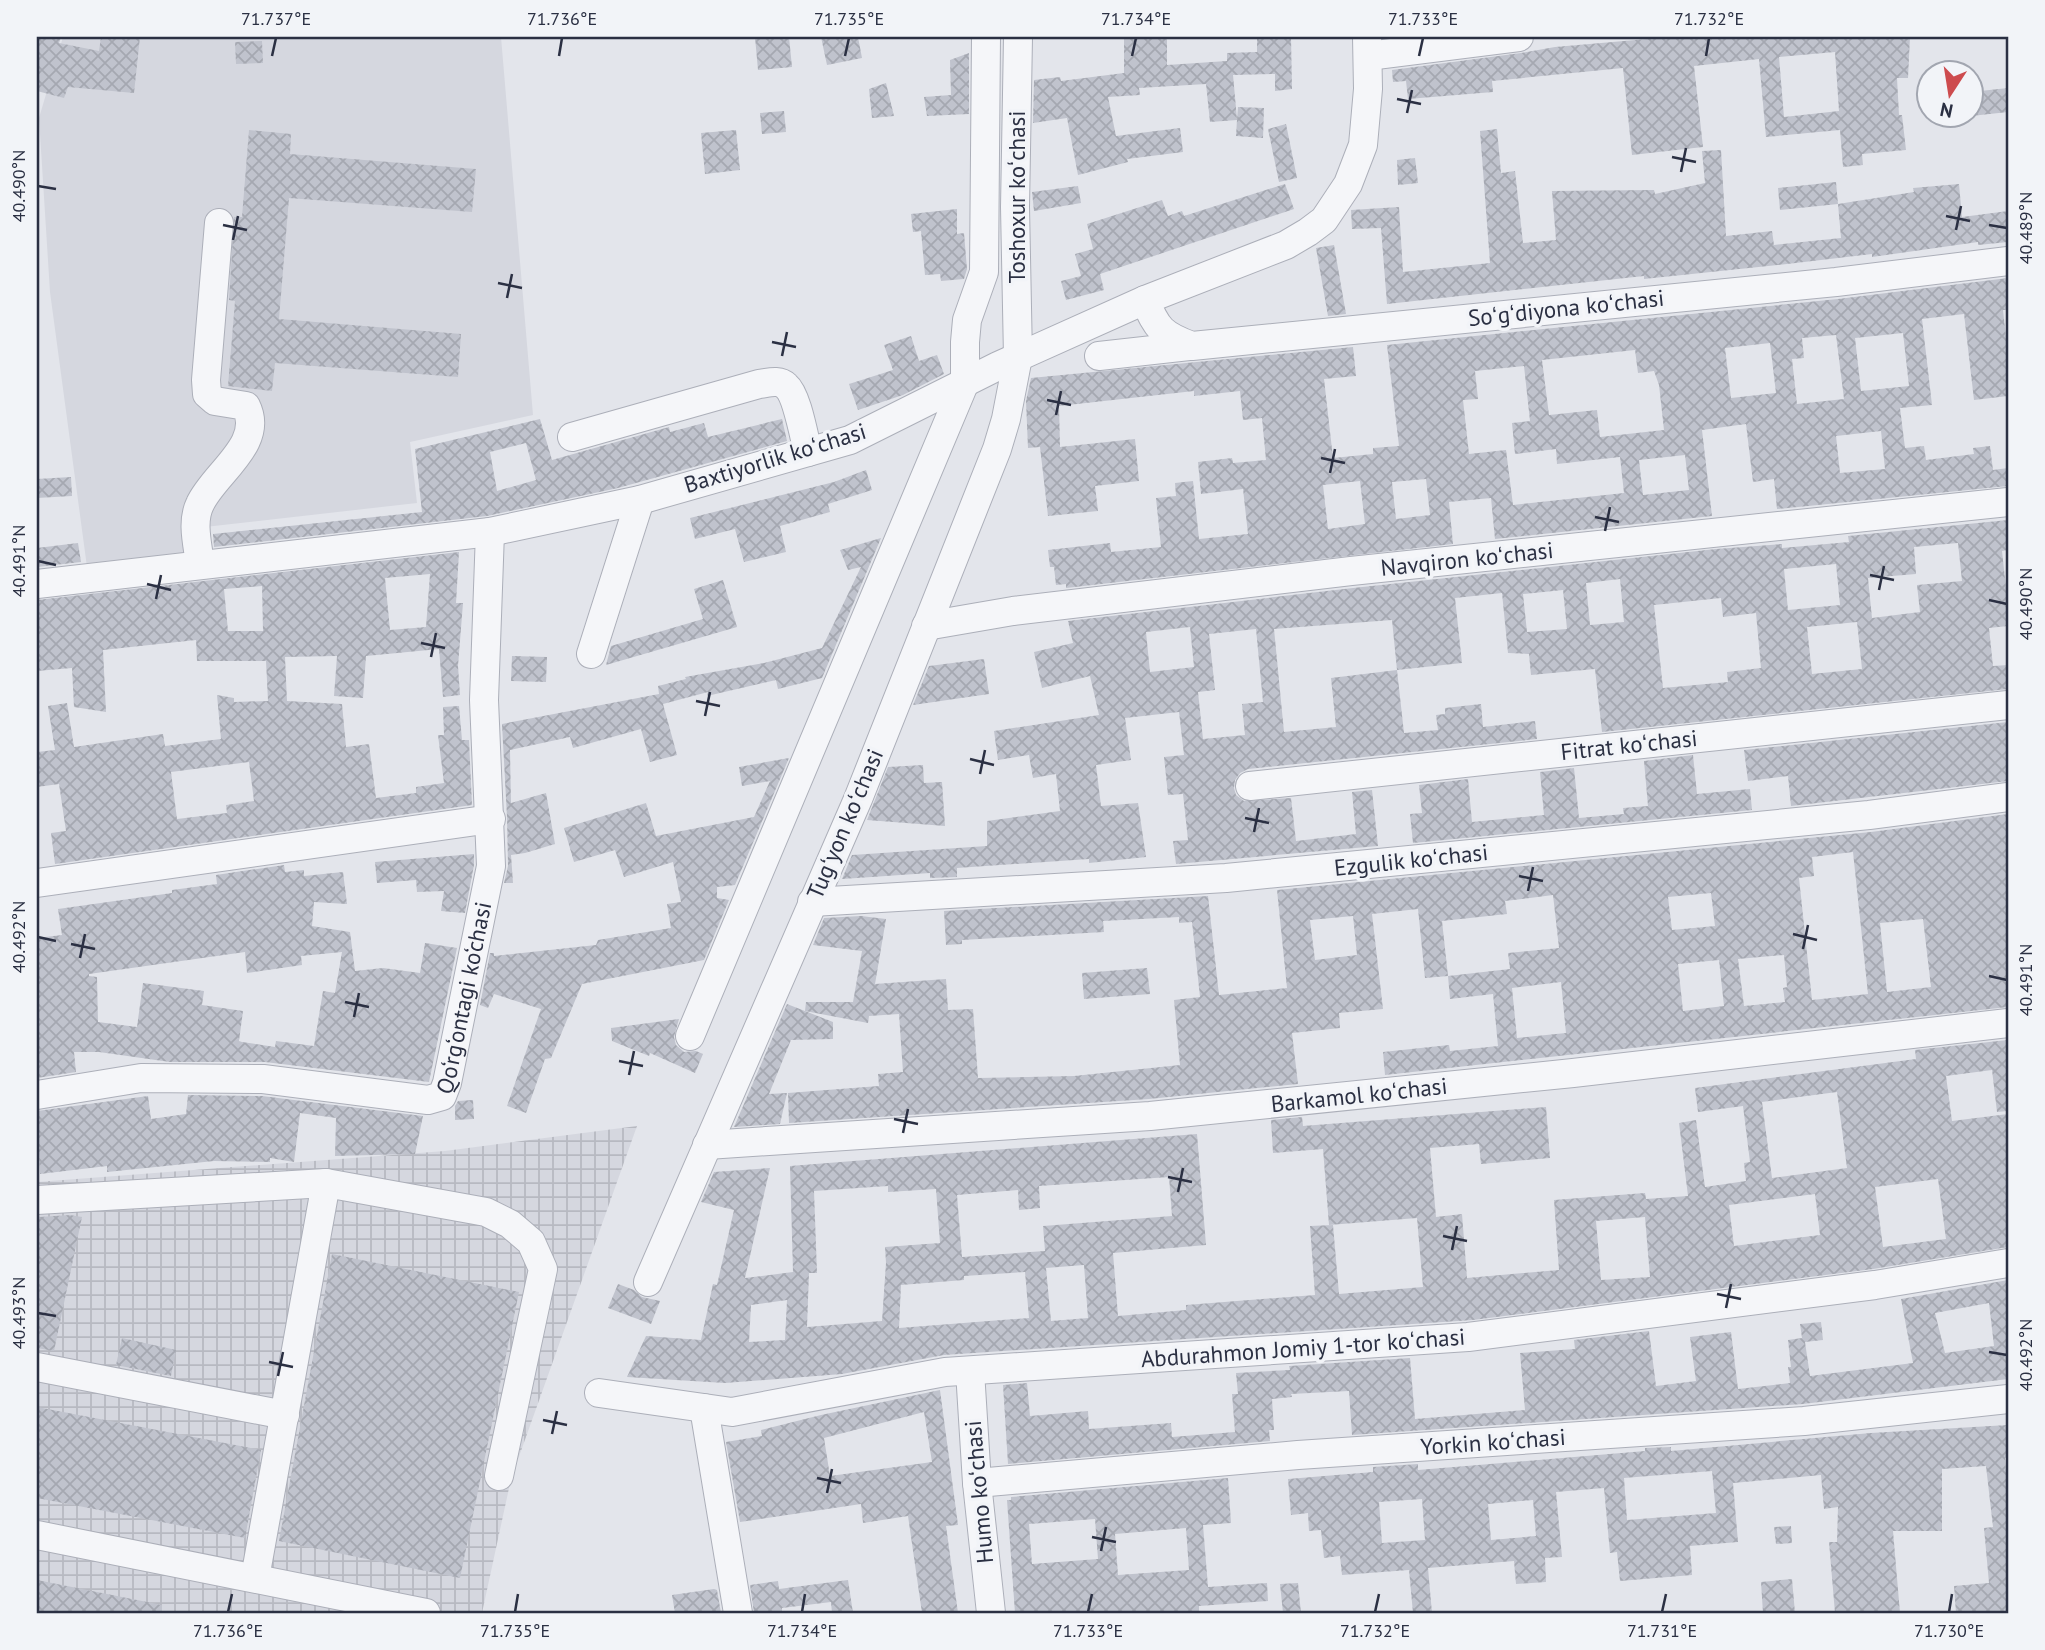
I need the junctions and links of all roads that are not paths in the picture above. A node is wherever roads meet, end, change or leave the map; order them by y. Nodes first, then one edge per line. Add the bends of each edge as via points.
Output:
1 (986, 37) edge
2 (1018, 37) edge
3 (1519, 37) edge
4 (1368, 46) edge
5 (1018, 79) junction
6 (986, 82) junction
7 (219, 223) dead end
8 (2008, 261) edge
9 (1145, 300) junction
10 (1192, 346) junction
11 (1099, 356) dead end
12 (1018, 357) junction
13 (965, 382) junction
14 (572, 438) dead end
15 (808, 452) junction
16 (640, 500) junction
17 (2008, 502) edge
18 (490, 532) junction
19 (201, 564) junction
20 (37, 584) edge
21 (926, 626) junction
22 (591, 654) dead end
23 (2008, 705) edge
24 (1250, 786) dead end
25 (2008, 797) edge
26 (491, 819) junction
27 (37, 883) edge
28 (812, 902) junction
29 (2008, 1023) edge
30 (690, 1037) dead end
31 (37, 1095) edge
32 (707, 1145) junction
33 (326, 1183) junction
34 (37, 1200) edge
35 (2008, 1263) edge
36 (648, 1282) dead end
37 (37, 1367) edge
38 (970, 1371) junction
39 (599, 1393) dead end
40 (2008, 1399) edge
41 (704, 1408) junction
42 (285, 1415) junction
43 (499, 1476) dead end
44 (977, 1483) junction
45 (37, 1535) edge
46 (256, 1578) junction
47 (426, 1613) edge
48 (738, 1613) edge
49 (991, 1613) edge

1 - 6 street
2 - 5 street, Toshoxur koʻchasi
3 - 4 street
4 - 9 street, Baxtiyorlik koʻchasi via 1363,145 1349,184 1324,220 1286,245
5 - 6 street
5 - 12 street, Toshoxur koʻchasi
6 - 13 street via 984,272 967,320
7 - 19 street via 207,394 215,401 246,406 252,417 240,451 200,503 195,517
8 - 10 street, Soʻgʻdiyona koʻchasi
9 - 10 street via 1155,324 1168,337
9 - 12 street, Baxtiyorlik koʻchasi
10 - 11 street, Soʻgʻdiyona koʻchasi
12 - 13 street, Baxtiyorlik koʻchasi
12 - 21 street, Tugʻyon koʻchasi via 997,449
13 - 15 street, Baxtiyorlik koʻchasi via 850,440
13 - 30 street
14 - 15 street via 776,382 792,396
15 - 16 street, Baxtiyorlik koʻchasi
16 - 18 street, Baxtiyorlik koʻchasi
16 - 22 street
17 - 21 street, Navqiron koʻchasi via 1351,571 1013,611
18 - 19 street, Baxtiyorlik koʻchasi
18 - 26 street, Qo‘rg‘ontagi ko‘chasi via 484,700
19 - 20 street, Baxtiyorlik koʻchasi
21 - 28 street, Tugʻyon koʻchasi
23 - 24 street, Fitrat koʻchasi
25 - 28 street, Ezgulik koʻchasi via 1869,815 1226,878
26 - 27 street
26 - 31 street, Qo‘rg‘ontagi ko‘chasi via 491,866 442,1096 428,1100 263,1079 141,1078
28 - 32 street, Tugʻyon koʻchasi
29 - 32 street, Barkamol koʻchasi via 1150,1116
32 - 36 street, Tugʻyon koʻchasi
33 - 34 street
33 - 42 street
33 - 43 street via 486,1212 531,1242 543,1269
35 - 38 street, Abdurahmon Jomiy 1-tor koʻchasi via 1875,1285 1468,1337
37 - 42 street
38 - 41 street, Abdurahmon Jomiy 1-tor koʻchasi via 732,1412
38 - 44 street, Humo koʻchasi
39 - 41 street, Abdurahmon Jomiy 1-tor koʻchasi
40 - 44 street, Yorkin koʻchasi via 1804,1421 1298,1455
41 - 48 street
42 - 46 street
44 - 49 street, Humo koʻchasi
45 - 46 street
46 - 47 street

